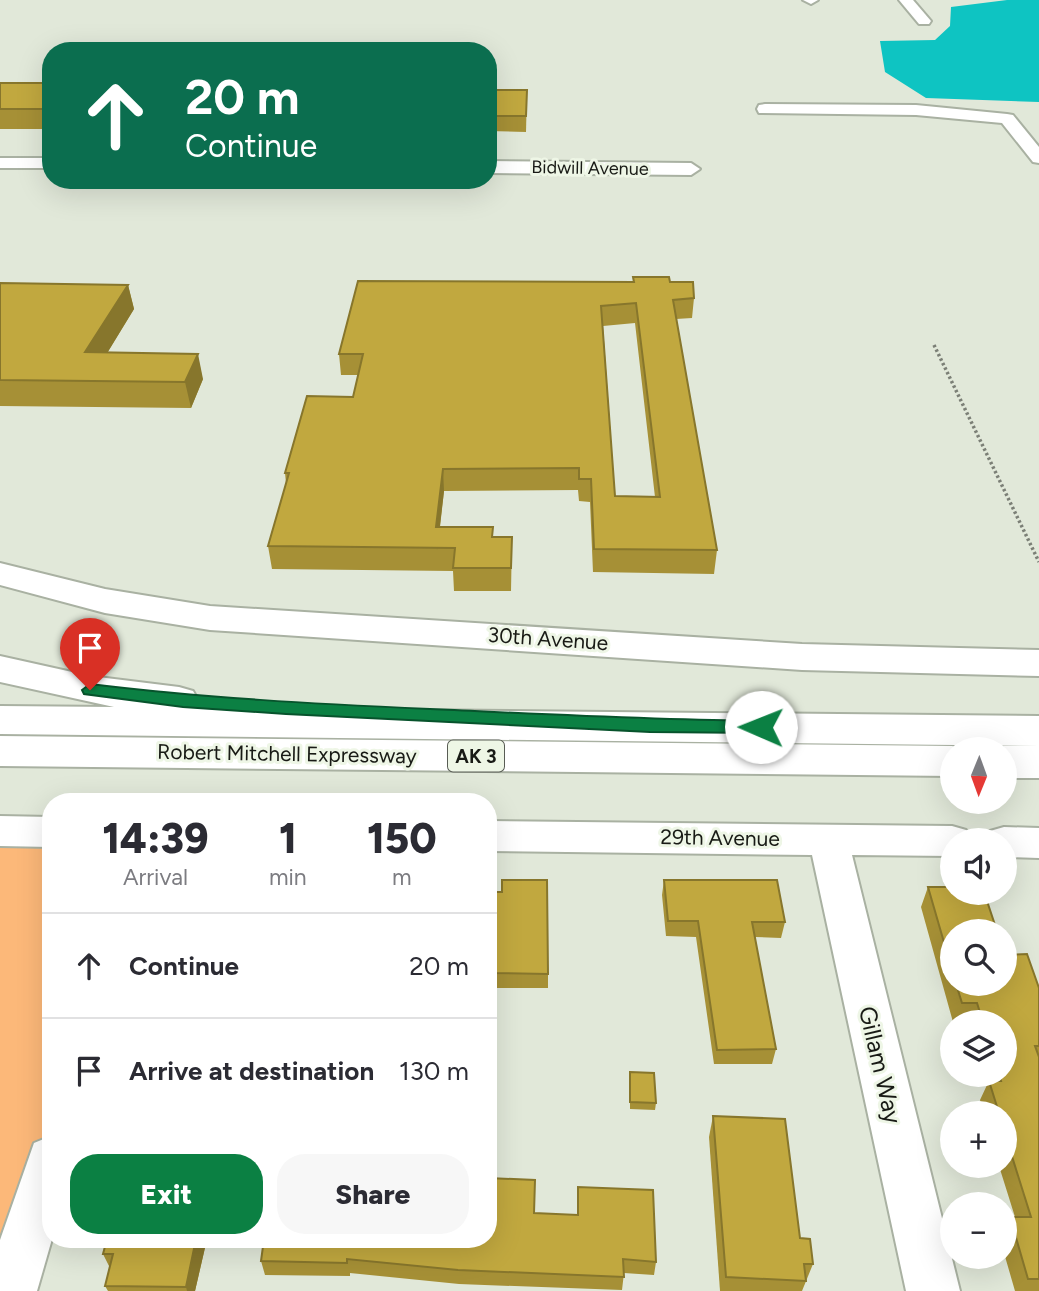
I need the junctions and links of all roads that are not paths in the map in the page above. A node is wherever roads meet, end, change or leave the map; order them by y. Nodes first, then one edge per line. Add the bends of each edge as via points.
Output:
1 (906, 0) edge
2 (924, 21) dead end
3 (765, 109) dead end
4 (1039, 158) edge
5 (0, 163) edge
6 (42, 163) edge
7 (497, 167) edge
8 (691, 169) dead end
9 (0, 556) edge
10 (0, 574) edge
11 (60, 588) junction
12 (1039, 663) edge
13 (0, 669) edge
14 (0, 720) edge
15 (650, 726) junction
16 (1039, 731) edge
17 (0, 751) edge
18 (940, 761) edge
19 (1017, 762) edge
20 (1039, 762) edge
21 (0, 831) edge
22 (42, 832) edge
23 (497, 836) edge
24 (828, 839) junction
25 (940, 841) edge
26 (1017, 842) edge
27 (1039, 842) edge
28 (42, 1189) edge
29 (10, 1291) edge
30 (933, 1291) edge

1 - 2 street
3 - 4 street via 945,110 1007,119
5 - 6 street
7 - 8 street, Bidwill Avenue
9 - 11 main road, 30th Avenue
10 - 11 main road, 30th Avenue
11 - 12 main road, 30th Avenue via 142,608 210,618 802,657
13 - 15 main road via 90,690 183,702
14 - 15 main road, Robert Mitchell Expressway / AK 3
15 - 16 main road, Robert Mitchell Expressway / AK 3
17 - 18 main road, Robert Mitchell Expressway / AK 3
19 - 20 main road
21 - 22 street
23 - 24 street, 29th Avenue
24 - 25 street, 29th Avenue
24 - 30 street, Gillam Way
26 - 27 street
28 - 29 street

